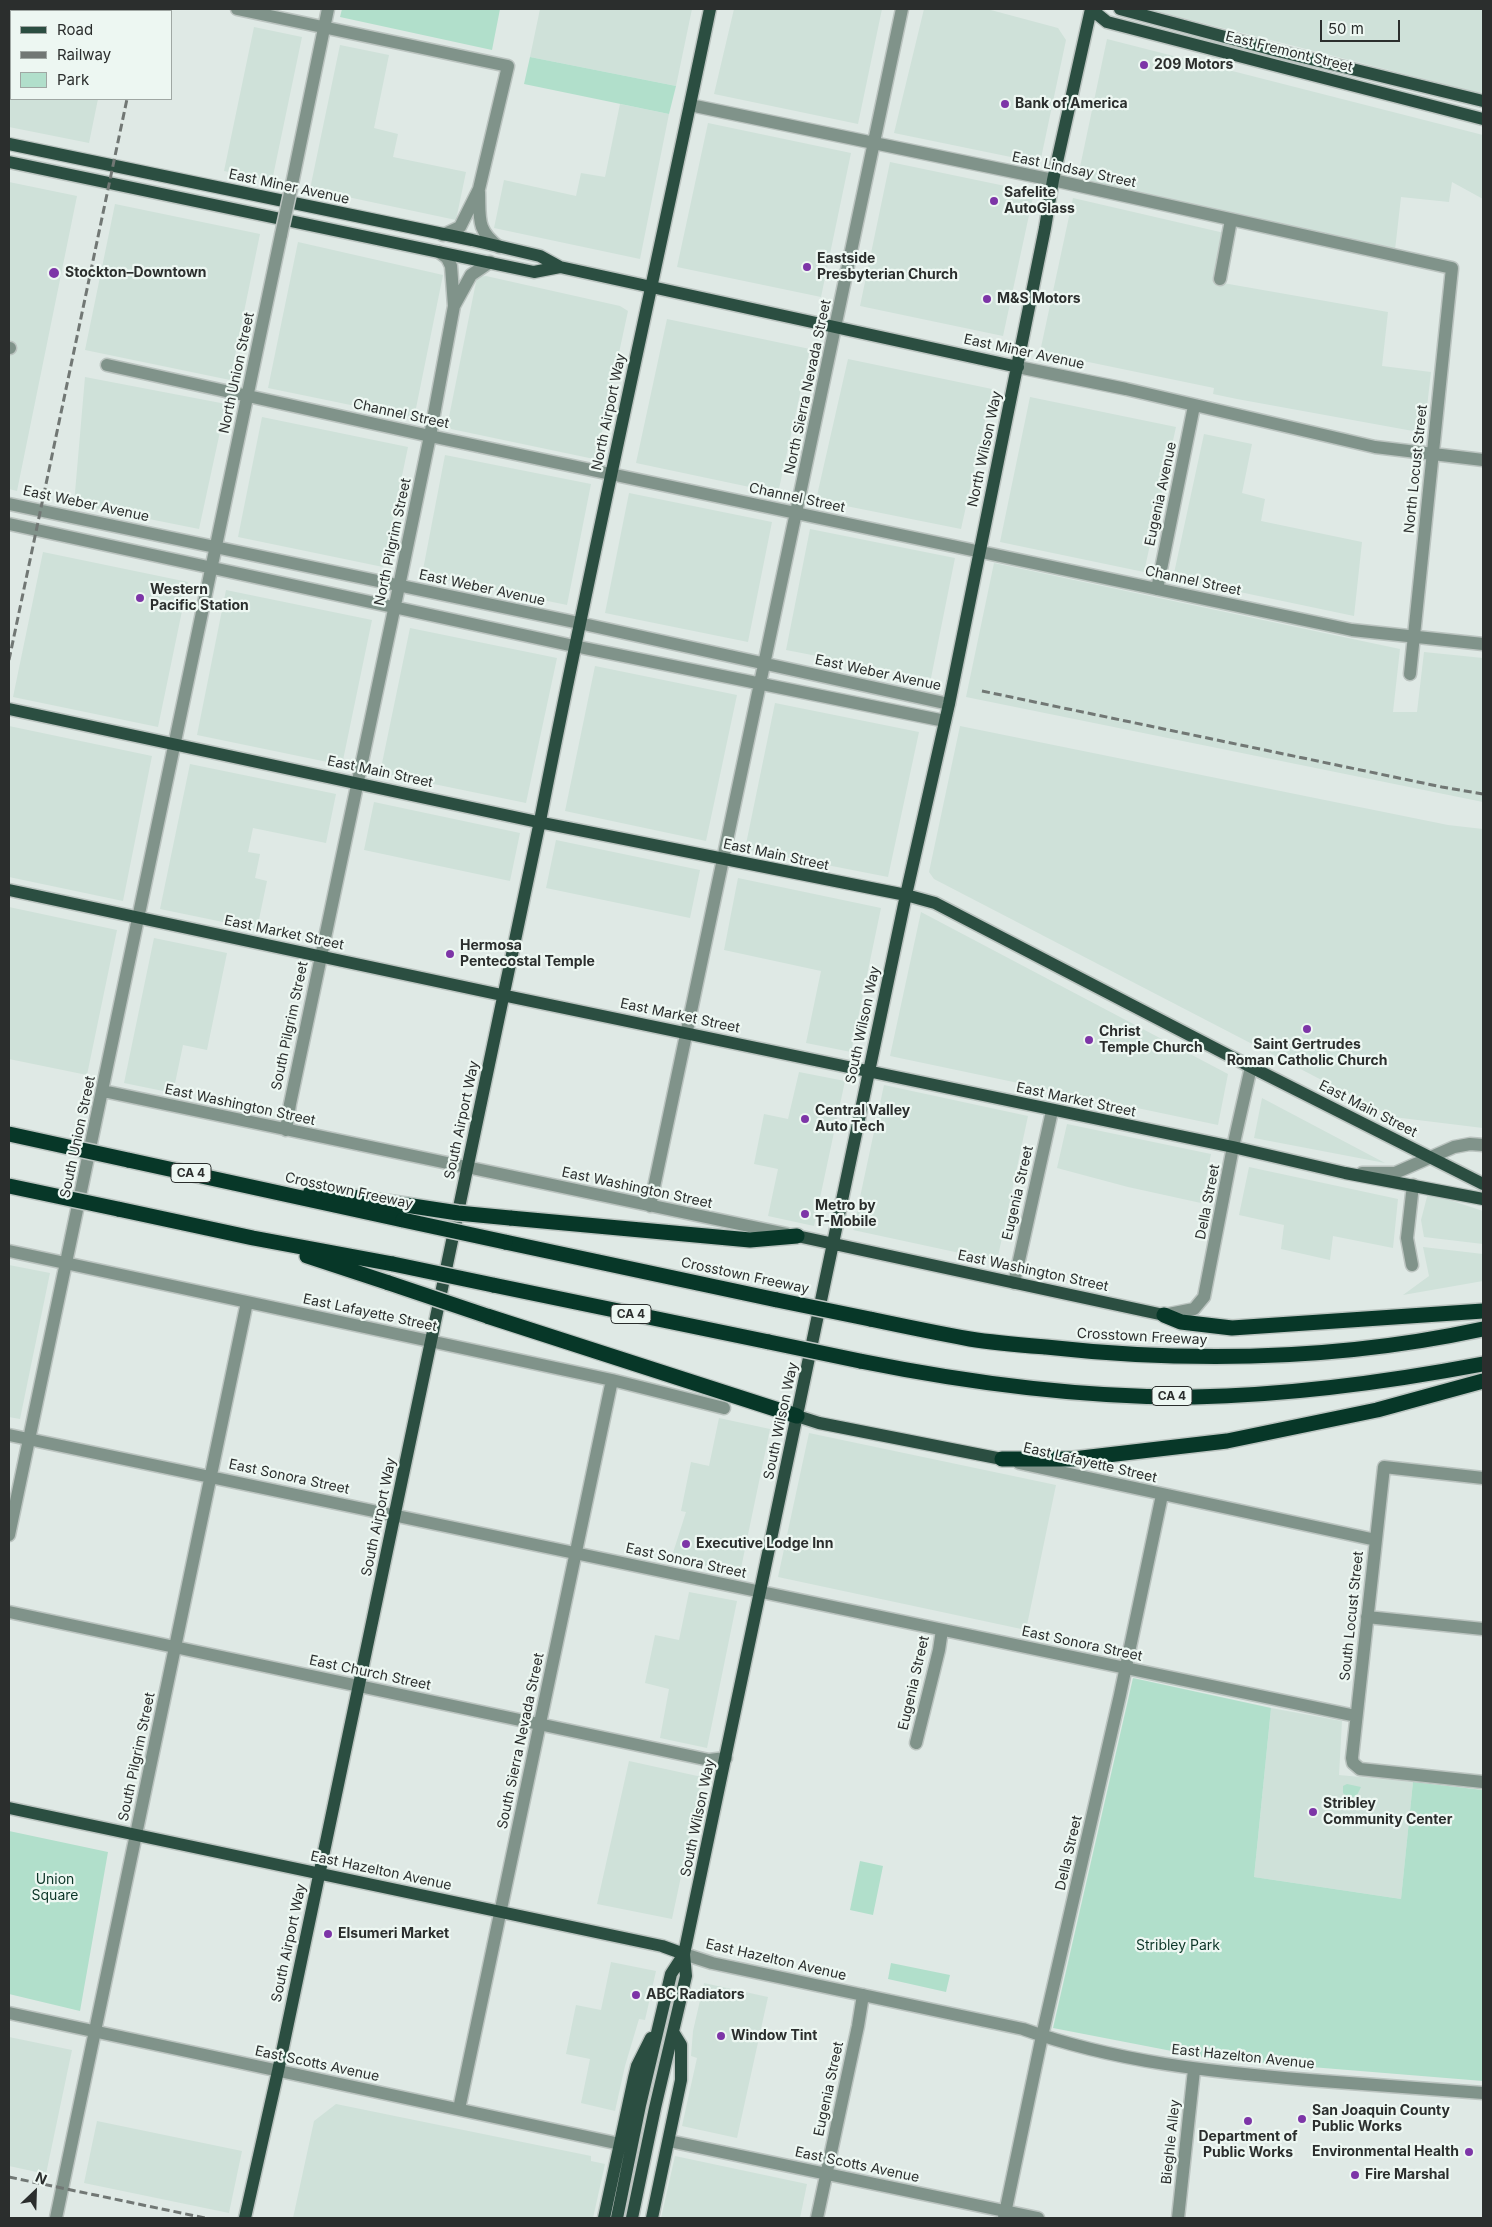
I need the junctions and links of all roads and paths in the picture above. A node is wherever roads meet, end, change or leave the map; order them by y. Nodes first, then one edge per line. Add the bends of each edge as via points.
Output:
1 (237, 9) edge
2 (328, 9) edge
3 (710, 9) edge
4 (902, 9) edge
5 (1092, 9) edge
6 (1120, 9) edge
7 (324, 27) junction
8 (1483, 101) edge
9 (690, 105) junction
10 (1483, 119) edge
11 (9, 144) edge
12 (873, 144) junction
13 (9, 162) edge
14 (1053, 180) junction
15 (479, 189) junction
16 (1231, 220) junction
17 (443, 235) junction
18 (499, 247) junction
19 (439, 252) junction
20 (490, 262) junction
21 (560, 267) junction
22 (1450, 267) joint
23 (1220, 279) dead end
24 (652, 287) junction
25 (454, 306) junction
26 (836, 327) junction
27 (107, 365) dead end
28 (1018, 367) junction
29 (247, 396) junction
30 (1194, 406) junction
31 (430, 436) junction
32 (1432, 455) junction
33 (1483, 460) edge
34 (611, 474) junction
35 (9, 504) edge
36 (796, 513) junction
37 (9, 524) edge
38 (217, 547) junction
39 (979, 551) junction
40 (213, 568) junction
41 (399, 586) junction
42 (1157, 589) junction
43 (395, 606) junction
44 (578, 623) junction
45 (1414, 636) junction
46 (1483, 644) edge
47 (574, 646) junction
48 (766, 664) junction
49 (1410, 674) dead end
50 (761, 683) junction
51 (949, 704) junction
52 (9, 709) edge
53 (945, 721) junction
54 (175, 744) junction
55 (358, 782) junction
56 (540, 821) junction
57 (723, 860) junction
58 (9, 890) edge
59 (906, 895) junction
60 (138, 917) junction
61 (320, 956) junction
62 (504, 994) junction
63 (686, 1033) junction
64 (1251, 1067) junction
65 (869, 1072) junction
66 (103, 1091) junction
67 (1052, 1111) junction
68 (286, 1130) junction
69 (9, 1134) edge
70 (1483, 1145) edge
71 (1233, 1147) junction
72 (1430, 1156) junction
73 (467, 1168) junction
74 (1346, 1173) junction
75 (1483, 1184) edge
76 (1413, 1185) junction
77 (9, 1186) edge
78 (1483, 1199) edge
79 (650, 1206) junction
80 (404, 1212) junction
81 (797, 1236) junction
82 (253, 1238) junction
83 (833, 1243) junction
84 (9, 1251) edge
85 (67, 1263) junction
86 (1412, 1265) dead end
87 (1014, 1283) junction
88 (247, 1302) junction
89 (1483, 1311) edge
90 (1164, 1315) junction
91 (1483, 1329) edge
92 (431, 1341) junction
93 (1483, 1364) edge
94 (612, 1380) junction
95 (1483, 1381) edge
96 (724, 1408) dead end
97 (797, 1416) junction
98 (9, 1434) edge
99 (29, 1438) junction
100 (1002, 1459) junction
101 (211, 1476) junction
102 (1483, 1478) edge
103 (1162, 1495) junction
104 (394, 1515) junction
105 (9, 1535) edge
106 (1376, 1540) junction
107 (576, 1553) junction
108 (760, 1592) junction
109 (9, 1612) edge
110 (1367, 1617) junction
111 (1483, 1629) edge
112 (942, 1630) junction
113 (176, 1648) junction
114 (1125, 1669) junction
115 (359, 1686) junction
116 (1356, 1716) junction
117 (540, 1724) junction
118 (916, 1743) dead end
119 (726, 1758) junction
120 (1483, 1782) edge
121 (9, 1808) edge
122 (136, 1834) junction
123 (319, 1873) junction
124 (500, 1912) junction
125 (684, 1954) junction
126 (863, 1995) junction
127 (9, 2013) edge
128 (658, 2028) junction
129 (95, 2032) junction
130 (673, 2032) junction
131 (1042, 2036) junction
132 (1194, 2070) junction
133 (278, 2071) junction
134 (1483, 2093) edge
135 (459, 2109) junction
136 (669, 2141) junction
137 (620, 2144) junction
138 (826, 2174) junction
139 (1004, 2215) edge
140 (56, 2218) edge
141 (245, 2218) edge
142 (604, 2218) edge
143 (617, 2218) edge
144 (632, 2218) edge
145 (652, 2218) edge
146 (817, 2218) edge
147 (1038, 2218) edge
148 (1178, 2218) edge

1 - 7 street
2 - 7 street, North Union Street
3 - 9 main road, North Airport Way
4 - 12 street, North Sierra Nevada Street
5 - 10 main road, East Fremont Street via 1107,22
5 - 14 main road, North Wilson Way
6 - 8 main road, East Fremont Street
7 - 15 street via 508,66
7 - 29 street, North Union Street, bridge
9 - 12 street, East Lindsay Street
9 - 24 main road, North Airport Way
11 - 17 main road, East Miner Avenue
12 - 14 street, East Lindsay Street
12 - 26 street, North Sierra Nevada Street
13 - 19 main road, East Miner Avenue
14 - 16 street, East Lindsay Street
14 - 28 main road, North Wilson Way
15 - 17 street via 460,227
15 - 18 street via 480,226
16 - 22 street, East Lindsay Street
16 - 23 street
17 - 18 main road, East Miner Avenue
18 - 21 main road, East Miner Avenue via 540,256
19 - 20 main road, East Miner Avenue
19 - 25 street, North Pilgrim Street via 451,266
20 - 21 main road, East Miner Avenue via 534,272
20 - 25 street, North Pilgrim Street via 471,275
21 - 24 main road, East Miner Avenue
22 - 32 street, North Locust Street via 1452,276
24 - 26 main road, East Miner Avenue
24 - 34 main road, North Airport Way
25 - 31 street, North Pilgrim Street
26 - 28 main road, East Miner Avenue
26 - 36 street, North Sierra Nevada Street
27 - 29 street, Channel Street
28 - 30 street, East Miner Avenue
28 - 39 main road, North Wilson Way
29 - 31 street, Channel Street
29 - 38 street, North Union Street
30 - 32 street, East Miner Avenue via 1375,448
30 - 42 street, Eugenia Avenue
31 - 34 street, Channel Street
31 - 41 street, North Pilgrim Street
32 - 33 street, East Miner Avenue
32 - 45 street, North Locust Street
34 - 36 street, Channel Street
34 - 44 main road, North Airport Way
35 - 38 street, East Weber Avenue
36 - 39 street, Channel Street
36 - 48 street, North Sierra Nevada Street
37 - 40 street
38 - 40 street, North Union Street
38 - 41 street, East Weber Avenue
39 - 42 street, Channel Street
39 - 51 main road, North Wilson Way
40 - 43 street
40 - 54 street, North Union Street
41 - 43 street, North Pilgrim Street
41 - 44 street, East Weber Avenue
42 - 45 street, Channel Street via 1352,630
43 - 47 street
43 - 55 street, North Pilgrim Street
44 - 47 main road, North Airport Way
44 - 48 street, East Weber Avenue
45 - 46 street, Channel Street
45 - 49 street, North Locust Street
47 - 50 street
47 - 56 main road, North Airport Way
48 - 50 street, North Sierra Nevada Street
48 - 51 street, East Weber Avenue
50 - 53 street
50 - 57 street, North Sierra Nevada Street
51 - 53 main road, North Wilson Way
52 - 54 main road, East Main Street
53 - 59 main road, North Wilson Way
54 - 55 main road, East Main Street
54 - 60 street, South Union Street
55 - 56 main road, East Main Street
55 - 61 street, South Pilgrim Street
56 - 57 main road, East Main Street
56 - 62 main road, South Airport Way
57 - 59 main road, East Main Street
57 - 63 street
58 - 60 main road, East Market Street
59 - 64 main road, East Main Street via 935,903
59 - 65 main road, South Wilson Way
60 - 61 main road, East Market Street
60 - 66 street, South Union Street
61 - 62 main road, East Market Street
61 - 68 street, South Pilgrim Street
62 - 63 main road, East Market Street
62 - 73 main road, South Airport Way
63 - 65 main road, East Market Street
63 - 79 street
64 - 71 street, Della Street
64 - 72 main road, East Main Street
65 - 67 main road, East Market Street
65 - 83 main road, South Wilson Way
66 - 68 street, East Washington Street
66 - 85 street, South Union Street
67 - 71 main road, East Market Street
67 - 87 street, Eugenia Street
68 - 73 street, East Washington Street
69 - 80 highway, CA 4, bridge via 255,1187 335,1193
70 - 72 street, East Market Street via 1454,1147
71 - 74 main road, East Market Street
71 - 90 street, Della Street via 1204,1297 1194,1309
72 - 74 street, East Market Street via 1395,1173
72 - 75 main road, East Main Street
73 - 79 street, East Washington Street
73 - 92 main road, South Airport Way
74 - 76 main road, East Market Street
76 - 78 main road, East Market Street
76 - 86 street via 1407,1238
77 - 82 highway, CA 4, bridge
79 - 81 street, East Washington Street
80 - 81 highway, bridge via 458,1213 750,1240
80 - 91 highway, Crosstown Freeway, bridge via 505,1242 988,1341 1092,1352 1192,1357 1303,1354 1402,1343
81 - 83 main road, East Washington Street
82 - 93 highway, CA 4, bridge via 860,1361 992,1383 1090,1393 1194,1396 1323,1389
82 - 97 highway, bridge
83 - 87 main road, East Washington Street
83 - 97 main road, South Wilson Way
84 - 85 street, East Lafayette Street
85 - 88 street, East Lafayette Street
85 - 99 street, South Union Street
87 - 90 main road, East Washington Street
88 - 92 street, East Lafayette Street
88 - 101 street, South Pilgrim Street
89 - 90 highway via 1232,1328 1180,1322
92 - 94 street, East Lafayette Street
92 - 104 main road, South Airport Way
94 - 96 street, East Lafayette Street
94 - 107 street, South Sierra Nevada Street
95 - 100 highway via 1368,1412 1228,1441 1073,1459
97 - 100 main road, East Lafayette Street via 818,1423
97 - 108 main road, South Wilson Way
98 - 99 street, East Sonora Street
99 - 101 street, East Sonora Street
99 - 105 street, South Union Street
100 - 103 street, East Lafayette Street
101 - 104 street, East Sonora Street
101 - 113 street, South Pilgrim Street
102 - 106 street, South Locust Street via 1384,1467
103 - 106 street, East Lafayette Street
103 - 114 street, Della Street
104 - 107 street, East Sonora Street
104 - 115 main road, South Airport Way
106 - 110 street, South Locust Street
107 - 108 street, East Sonora Street
107 - 117 street, South Sierra Nevada Street
108 - 112 street, East Sonora Street
108 - 119 main road, South Wilson Way
109 - 113 street, East Church Street
110 - 111 street
110 - 116 street, South Locust Street
112 - 114 street, East Sonora Street
112 - 118 street, Eugenia Street
113 - 115 street, East Church Street
113 - 122 street, South Pilgrim Street
114 - 116 street, East Sonora Street
114 - 131 street, Della Street
115 - 117 street, East Church Street
115 - 123 main road, South Airport Way
116 - 120 street, South Locust Street via 1352,1758 1357,1767
117 - 119 street, East Church Street via 709,1760
117 - 124 street, South Sierra Nevada Street
119 - 125 main road, South Wilson Way
121 - 122 main road, East Hazelton Avenue
122 - 123 main road, East Hazelton Avenue
122 - 129 street, South Pilgrim Street
123 - 124 main road, East Hazelton Avenue
123 - 133 main road, South Airport Way
124 - 125 main road, East Hazelton Avenue via 662,1946
124 - 135 street, South Sierra Nevada Street
125 - 126 street, East Hazelton Avenue via 712,1963
125 - 128 main road, South Wilson Way via 671,1974
125 - 130 main road, South Wilson Way via 686,1976
126 - 131 street, East Hazelton Avenue via 1023,2029
126 - 138 street, Eugenia Street
127 - 129 street, East Scotts Avenue
128 - 137 main road via 637,2066
128 - 143 main road, South Wilson Way
129 - 133 street, East Scotts Avenue
129 - 140 street, South Pilgrim Street
130 - 136 main road via 681,2045 681,2080
130 - 144 main road, South Wilson Way
131 - 132 street, East Hazelton Avenue
131 - 139 street, Della Street
132 - 134 street, East Hazelton Avenue
132 - 148 street, Bieghle Alley
133 - 135 street, East Scotts Avenue
133 - 141 main road, South Airport Way
135 - 137 street, East Scotts Avenue
136 - 138 street, East Scotts Avenue
136 - 145 main road
137 - 142 main road
138 - 139 street, East Scotts Avenue
138 - 146 street, Eugenia Street
139 - 147 street, East Scotts Avenue

